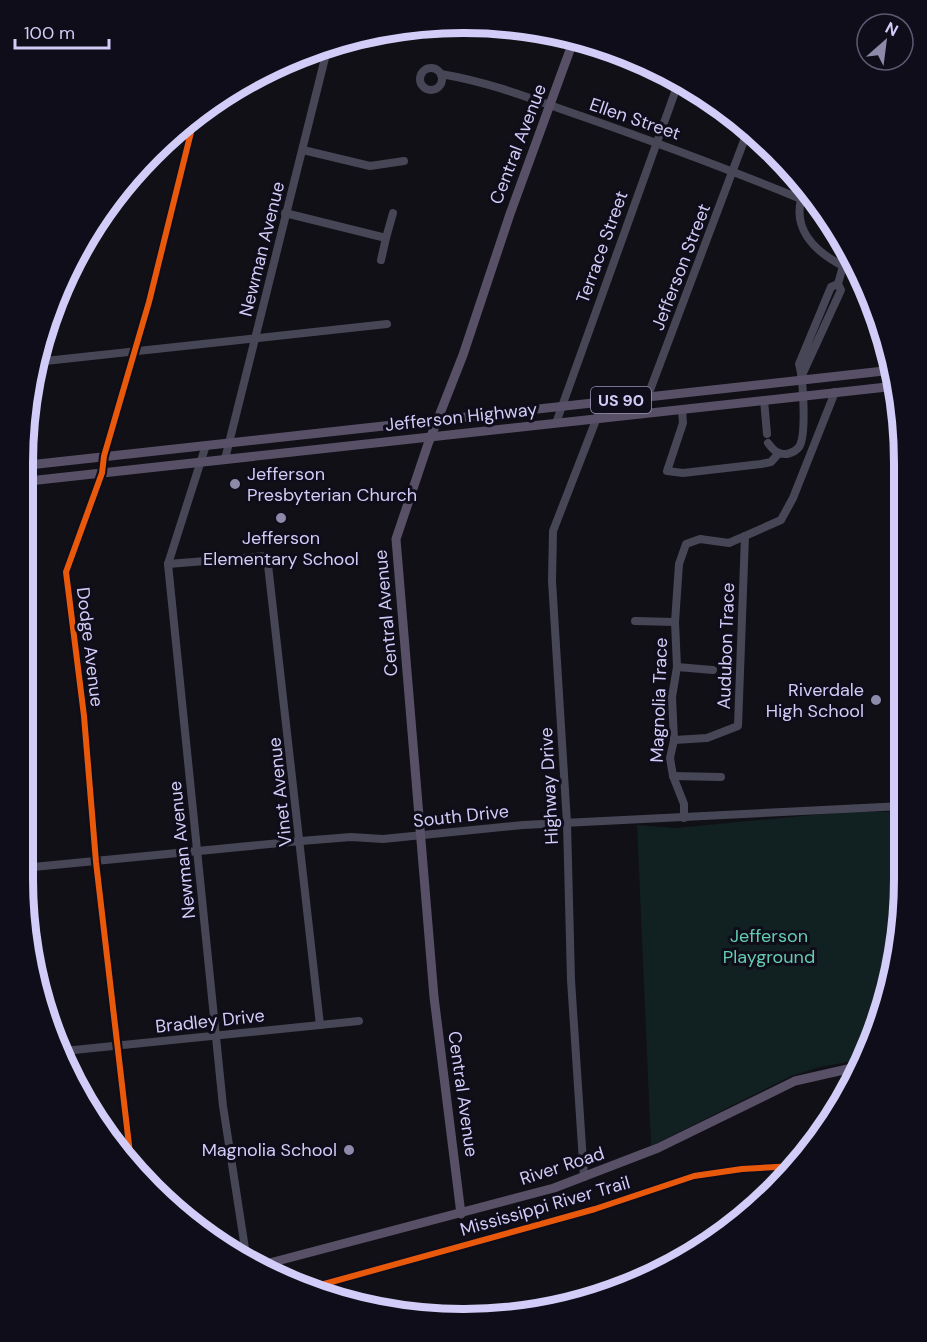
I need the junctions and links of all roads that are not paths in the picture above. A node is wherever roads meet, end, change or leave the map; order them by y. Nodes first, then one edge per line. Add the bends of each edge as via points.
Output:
1 (571, 47) edge
2 (326, 56) edge
3 (441, 74) dead end
4 (676, 89) edge
5 (552, 106) junction
6 (191, 130) edge
7 (745, 138) edge
8 (656, 142) junction
9 (303, 150) junction
10 (404, 161) dead end
11 (734, 171) junction
12 (799, 194) edge
13 (802, 197) edge
14 (285, 213) junction
15 (393, 213) dead end
16 (386, 238) junction
17 (381, 260) dead end
18 (843, 266) joint
19 (387, 324) dead end
20 (254, 338) junction
21 (136, 350) junction
22 (46, 361) edge
23 (884, 371) edge
24 (802, 377) junction
25 (887, 387) edge
26 (835, 392) junction
27 (801, 396) junction
28 (648, 397) junction
29 (764, 400) junction
30 (603, 402) junction
31 (560, 406) junction
32 (682, 410) junction
33 (641, 414) junction
34 (440, 419) junction
35 (598, 419) junction
36 (556, 423) junction
37 (432, 437) junction
38 (229, 443) junction
39 (206, 445) junction
40 (779, 453) junction
41 (104, 456) junction
42 (225, 459) junction
43 (201, 461) junction
44 (33, 465) edge
45 (102, 473) junction
46 (33, 481) edge
47 (745, 536) junction
48 (168, 564) junction
49 (635, 621) dead end
50 (675, 622) junction
51 (677, 667) junction
52 (713, 670) dead end
53 (674, 740) junction
54 (673, 776) junction
55 (721, 777) dead end
56 (894, 806) edge
57 (684, 818) junction
58 (567, 823) junction
59 (421, 835) junction
60 (301, 841) junction
61 (198, 851) junction
62 (96, 862) junction
63 (33, 867) edge
64 (359, 1021) dead end
65 (320, 1025) junction
66 (218, 1036) junction
67 (116, 1046) junction
68 (69, 1051) edge
69 (850, 1069) edge
70 (129, 1150) edge
71 (584, 1177) junction
72 (461, 1214) junction
73 (245, 1249) edge
74 (270, 1263) edge

1 - 5 main road, Central Avenue
2 - 9 street, Newman Avenue
3 - 5 street, Ellen Street via 496,85
4 - 8 street, Terrace Street
5 - 8 street, Ellen Street
5 - 34 main road, Central Avenue via 510,214
6 - 21 street, Dodge Avenue
7 - 11 street, Jefferson Street
8 - 11 street, Ellen Street
8 - 31 street, Terrace Street
9 - 10 street via 370,166
9 - 14 street, Newman Avenue
11 - 12 street, Ellen Street
11 - 28 street, Jefferson Street
13 - 18 street via 800,225 805,236 822,255
14 - 16 street
14 - 20 street, Newman Avenue
15 - 16 street
16 - 17 street
18 - 24 street via 838,284 841,290
19 - 20 street
20 - 21 street
20 - 38 street, Newman Avenue
21 - 22 street
21 - 41 street, Dodge Avenue
23 - 24 main road, Jefferson Highway / US 90
24 - 27 street
24 - 28 main road, Jefferson Highway / US 90
25 - 26 main road, Jefferson Highway / US 90
26 - 27 main road, Jefferson Highway / US 90
26 - 47 street via 781,520
27 - 29 main road, Jefferson Highway / US 90
27 - 40 street via 803,435 799,447 793,452
28 - 30 main road, Jefferson Highway / US 90
28 - 33 street, Jefferson Street
29 - 32 main road, Jefferson Highway / US 90
29 - 40 street via 768,438
30 - 31 main road, Jefferson Highway / US 90
30 - 35 street, Highway Drive
31 - 34 main road, Jefferson Highway / US 90
31 - 36 street, Terrace Street
32 - 33 main road, Jefferson Highway / US 90
32 - 40 street via 683,423 667,471 740,467 771,462
33 - 35 main road, Jefferson Highway / US 90
34 - 37 main road, Central Avenue
34 - 38 main road, Jefferson Highway / US 90
35 - 36 main road, Jefferson Highway / US 90
35 - 58 street, Highway Drive via 553,531 552,581
36 - 37 main road, Jefferson Highway / US 90
37 - 42 main road, Jefferson Highway / US 90
37 - 59 main road, Central Avenue via 396,539
38 - 39 main road, Jefferson Highway / US 90
38 - 42 street, Newman Avenue
39 - 41 main road, Jefferson Highway / US 90
39 - 43 street, Newman Avenue
41 - 44 main road, Jefferson Highway / US 90
41 - 45 street, Dodge Avenue
42 - 43 main road, Jefferson Highway / US 90
43 - 45 main road, Jefferson Highway / US 90
43 - 48 street, Newman Avenue
45 - 46 main road, Jefferson Highway / US 90
45 - 62 street, Dodge Avenue via 66,572 84,716
47 - 50 street via 729,543 699,538 686,544 679,564
47 - 53 street, Audubon Trace via 738,726 707,738
48 - 60 street, Vinet Avenue via 267,556
48 - 61 street, Newman Avenue
49 - 50 street, Magnolia Trace
50 - 51 street, Magnolia Trace
51 - 52 street
51 - 53 street, Magnolia Trace via 672,697
53 - 54 street, Magnolia Trace via 670,758
54 - 55 street
54 - 57 street, Magnolia Trace via 684,804
56 - 57 street, South Drive
57 - 58 street, South Drive
58 - 59 street, South Drive
58 - 71 street, Highway Drive via 571,980
59 - 60 street, South Drive
59 - 72 main road, Central Avenue via 440,1049
60 - 61 street, South Drive
60 - 65 street, Vinet Avenue
61 - 62 street, South Drive
61 - 66 street, Newman Avenue
62 - 63 street, South Drive
62 - 67 street, Dodge Avenue
64 - 65 street, Bradley Drive
65 - 66 street, Bradley Drive
66 - 67 street, Bradley Drive
66 - 73 street, Newman Avenue
67 - 68 street, Bradley Drive
67 - 70 street, Dodge Avenue
69 - 71 main road, River Road via 795,1082 658,1148
71 - 72 main road, River Road
72 - 74 main road, River Road

